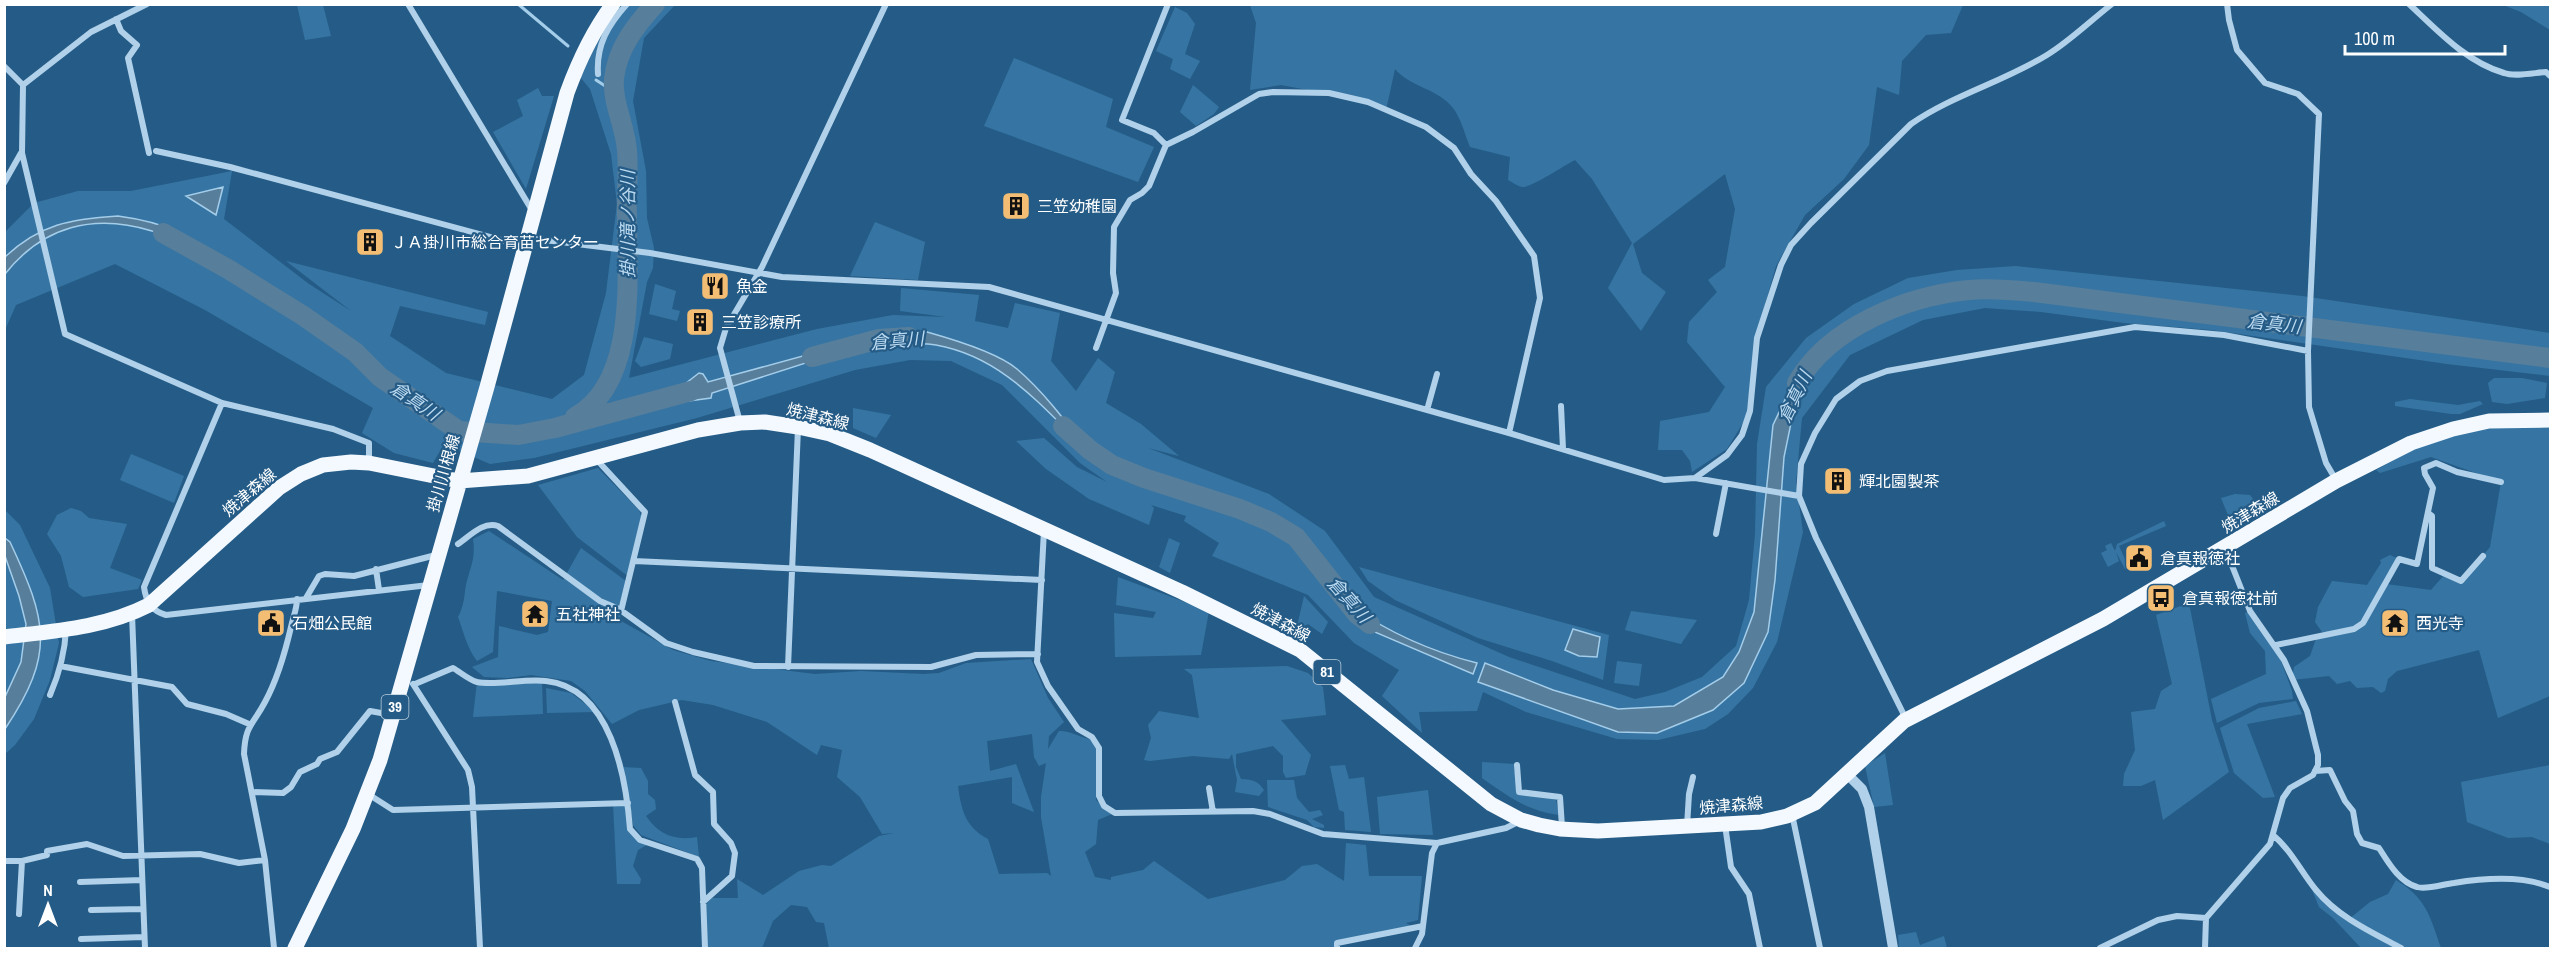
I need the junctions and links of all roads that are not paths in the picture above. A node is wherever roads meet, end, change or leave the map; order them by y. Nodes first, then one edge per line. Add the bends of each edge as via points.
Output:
1 (147, 4) edge
2 (408, 4) edge
3 (613, 4) edge
4 (627, 4) edge
5 (886, 4) edge
6 (1168, 4) edge
7 (2112, 4) edge
8 (2227, 4) edge
9 (2409, 4) edge
10 (116, 19) junction
11 (4, 66) edge
12 (598, 74) dead end
13 (2550, 76) edge
14 (23, 85) junction
15 (1166, 145) junction
16 (21, 153) junction
17 (4, 183) edge
18 (534, 213) junction
19 (527, 242) junction
20 (758, 273) junction
21 (1107, 320) junction
22 (1096, 348) dead end
23 (2308, 351) junction
24 (1437, 374) dead end
25 (222, 403) junction
26 (1561, 406) dead end
27 (1427, 410) junction
28 (2550, 420) edge
29 (740, 423) junction
30 (798, 427) junction
31 (1509, 433) junction
32 (1563, 449) junction
33 (595, 459) junction
34 (369, 463) junction
35 (1695, 478) junction
36 (459, 481) junction
37 (2336, 481) junction
38 (2501, 482) dead end
39 (1726, 483) junction
40 (1799, 496) junction
41 (2428, 513) junction
42 (1044, 529) junction
43 (1716, 534) dead end
44 (458, 544) dead end
45 (2225, 548) junction
46 (438, 555) junction
47 (2483, 556) dead end
48 (634, 561) junction
49 (792, 568) junction
50 (376, 569) junction
51 (1042, 580) junction
52 (430, 585) junction
53 (379, 590) junction
54 (306, 598) junction
55 (297, 599) junction
56 (149, 605) junction
57 (621, 611) junction
58 (132, 614) junction
59 (63, 629) junction
60 (6, 636) edge
61 (2276, 645) junction
62 (1038, 654) junction
63 (60, 666) junction
64 (788, 667) junction
65 (134, 678) junction
66 (409, 683) junction
67 (50, 695) dead end
68 (675, 702) dead end
69 (393, 715) junction
70 (1904, 721) junction
71 (249, 724) junction
72 (1517, 765) dead end
73 (2315, 771) junction
74 (1846, 773) junction
75 (1693, 777) dead end
76 (1209, 788) dead end
77 (252, 792) junction
78 (368, 794) junction
79 (628, 802) junction
80 (473, 808) junction
81 (1213, 812) junction
82 (1792, 814) junction
83 (1521, 820) junction
84 (1725, 825) junction
85 (1687, 827) junction
86 (1562, 829) junction
87 (2273, 835) junction
88 (1437, 843) junction
89 (141, 856) junction
90 (265, 860) junction
91 (4, 861) edge
92 (22, 861) junction
93 (142, 880) junction
94 (80, 882) dead end
95 (2550, 887) edge
96 (703, 902) junction
97 (143, 909) junction
98 (91, 910) dead end
99 (19, 914) dead end
100 (2206, 918) junction
101 (1423, 926) junction
102 (144, 937) junction
103 (81, 939) dead end
104 (145, 948) edge
105 (274, 948) edge
106 (295, 948) edge
107 (480, 948) edge
108 (705, 948) edge
109 (1337, 948) edge
110 (1415, 948) edge
111 (1760, 948) edge
112 (1820, 948) edge
113 (1893, 948) edge
114 (2104, 948) edge
115 (2205, 948) edge
116 (2401, 948) edge

1 - 10 street
2 - 18 street
3 - 18 main road, 掛川川根線 / 39 via 579,60
4 - 12 street via 609,24 597,61
5 - 20 street
6 - 15 street via 1122,120 1154,133
7 - 35 street via 2047,55 1963,94 1911,124 1791,245 1757,338 1750,411 1742,435 1727,455
8 - 23 street via 2238,50 2265,83 2298,94 2319,114
9 - 13 street via 2477,62 2505,74 2546,72
10 - 14 street via 90,32
10 - 19 street via 121,31 137,45 128,58 152,152 241,170
11 - 14 street
14 - 16 street
15 - 21 street via 1149,186 1130,200 1114,227 1116,293
15 - 31 street via 1259,94 1273,92 1329,93 1368,102 1426,127 1454,148 1534,256 1540,298
16 - 17 street
16 - 25 street via 65,334
18 - 19 main road, 掛川川根線 / 39
19 - 20 street via 650,253
19 - 36 main road, 掛川川根線 / 39
20 - 21 street via 989,287
20 - 29 street via 726,328 720,348
21 - 22 street
21 - 27 street
23 - 37 street via 2308,407
23 - 40 street via 2224,335 2135,327 1887,371 1860,381 1836,399 1801,464
24 - 27 street
25 - 34 street via 333,429 369,443
25 - 56 street via 144,587
26 - 32 street
27 - 31 street
28 - 37 main road, 焼津森線 / 81 via 2489,421 2453,429 2411,443
29 - 30 main road, 焼津森線 / 81
29 - 33 main road, 焼津森線 / 81 via 698,430
30 - 42 main road, 焼津森線 / 81 via 830,434 870,450
30 - 49 street
31 - 32 street
32 - 35 street via 1664,480
33 - 36 main road, 焼津森線 / 81 via 528,476
33 - 48 street via 645,512
34 - 36 main road, 焼津森線 / 81
34 - 56 main road, 焼津森線 / 81 via 323,465 279,488
35 - 39 street
36 - 46 main road, 掛川川根線 / 39
37 - 45 main road, 焼津森線 / 81
38 - 41 street via 2428,464 2425,474 2433,488
39 - 40 street
39 - 43 street
40 - 70 street
41 - 47 street via 2433,526 2432,568 2461,581
41 - 61 street via 2417,564 2399,560 2363,623 2354,629
42 - 51 street
42 - 83 main road, 焼津森線 / 81 via 1300,650 1491,804
44 - 57 street via 491,524 600,601
45 - 61 street via 2250,611
45 - 70 main road, 焼津森線 / 81 via 2103,619
46 - 50 street
46 - 52 main road, 掛川川根線 / 39
48 - 49 street
48 - 57 street
49 - 51 street
49 - 64 street
50 - 53 street
50 - 54 street via 354,576 319,576
51 - 62 street
52 - 53 street
52 - 66 main road, 掛川川根線 / 39
53 - 54 street
54 - 55 street
55 - 56 street via 166,615
55 - 71 street via 283,660 264,704
56 - 58 main road, 焼津森線 / 81
57 - 64 street via 666,644 754,666
58 - 59 main road, 焼津森線 / 81
58 - 65 street
59 - 60 main road, 焼津森線 / 81
59 - 63 street via 66,646
61 - 73 street via 2307,711 2318,756
62 - 64 street via 976,655 931,667
62 - 81 street via 1037,662 1048,686 1078,729 1092,737 1099,748 1099,796 1104,807 1115,813
63 - 65 street
63 - 67 street
65 - 71 street via 172,687 187,704
65 - 89 street
66 - 69 main road, 掛川川根線 / 39
66 - 79 street via 453,668 477,682 546,681 574,690 607,726
66 - 80 street via 468,770
68 - 96 street via 695,775 713,792 714,824 735,853 732,876
69 - 77 street via 370,711 337,752 300,772 283,794
69 - 78 main road, 掛川川根線 / 39
70 - 74 main road, 焼津森線 / 81
71 - 77 street via 244,754
72 - 86 street via 1519,792 1560,797
73 - 87 street via 2283,798
73 - 95 street via 2330,770 2353,811 2362,843 2379,848 2392,869 2418,888 2506,879
74 - 82 main road, 焼津森線 / 81 via 1815,803
74 - 113 street via 1862,789 1869,807
75 - 85 street
76 - 81 street
77 - 90 street
78 - 80 street via 393,810
78 - 106 main road, 掛川川根線 / 39
79 - 80 street
79 - 96 street via 630,829 640,840 697,860 702,868
80 - 107 street
81 - 88 street via 1270,814 1323,834
82 - 84 main road, 焼津森線 / 81
82 - 112 street
83 - 86 main road, 焼津森線 / 81
83 - 88 street via 1506,828
84 - 85 main road, 焼津森線 / 81
84 - 111 street via 1731,867 1749,894
85 - 86 main road, 焼津森線 / 81
87 - 100 street via 2270,844
87 - 116 street via 2332,905 2357,925
88 - 101 street via 1432,852
89 - 90 street via 200,854 239,863
89 - 92 street via 123,856 87,844 47,850 47,855
89 - 93 street
90 - 105 street
91 - 92 street
92 - 99 street
93 - 94 street
93 - 97 street
96 - 108 street
97 - 98 street
97 - 102 street
100 - 114 street via 2177,916 2158,920
100 - 115 street
101 - 109 street via 1337,944
101 - 110 street
102 - 103 street
102 - 104 street

